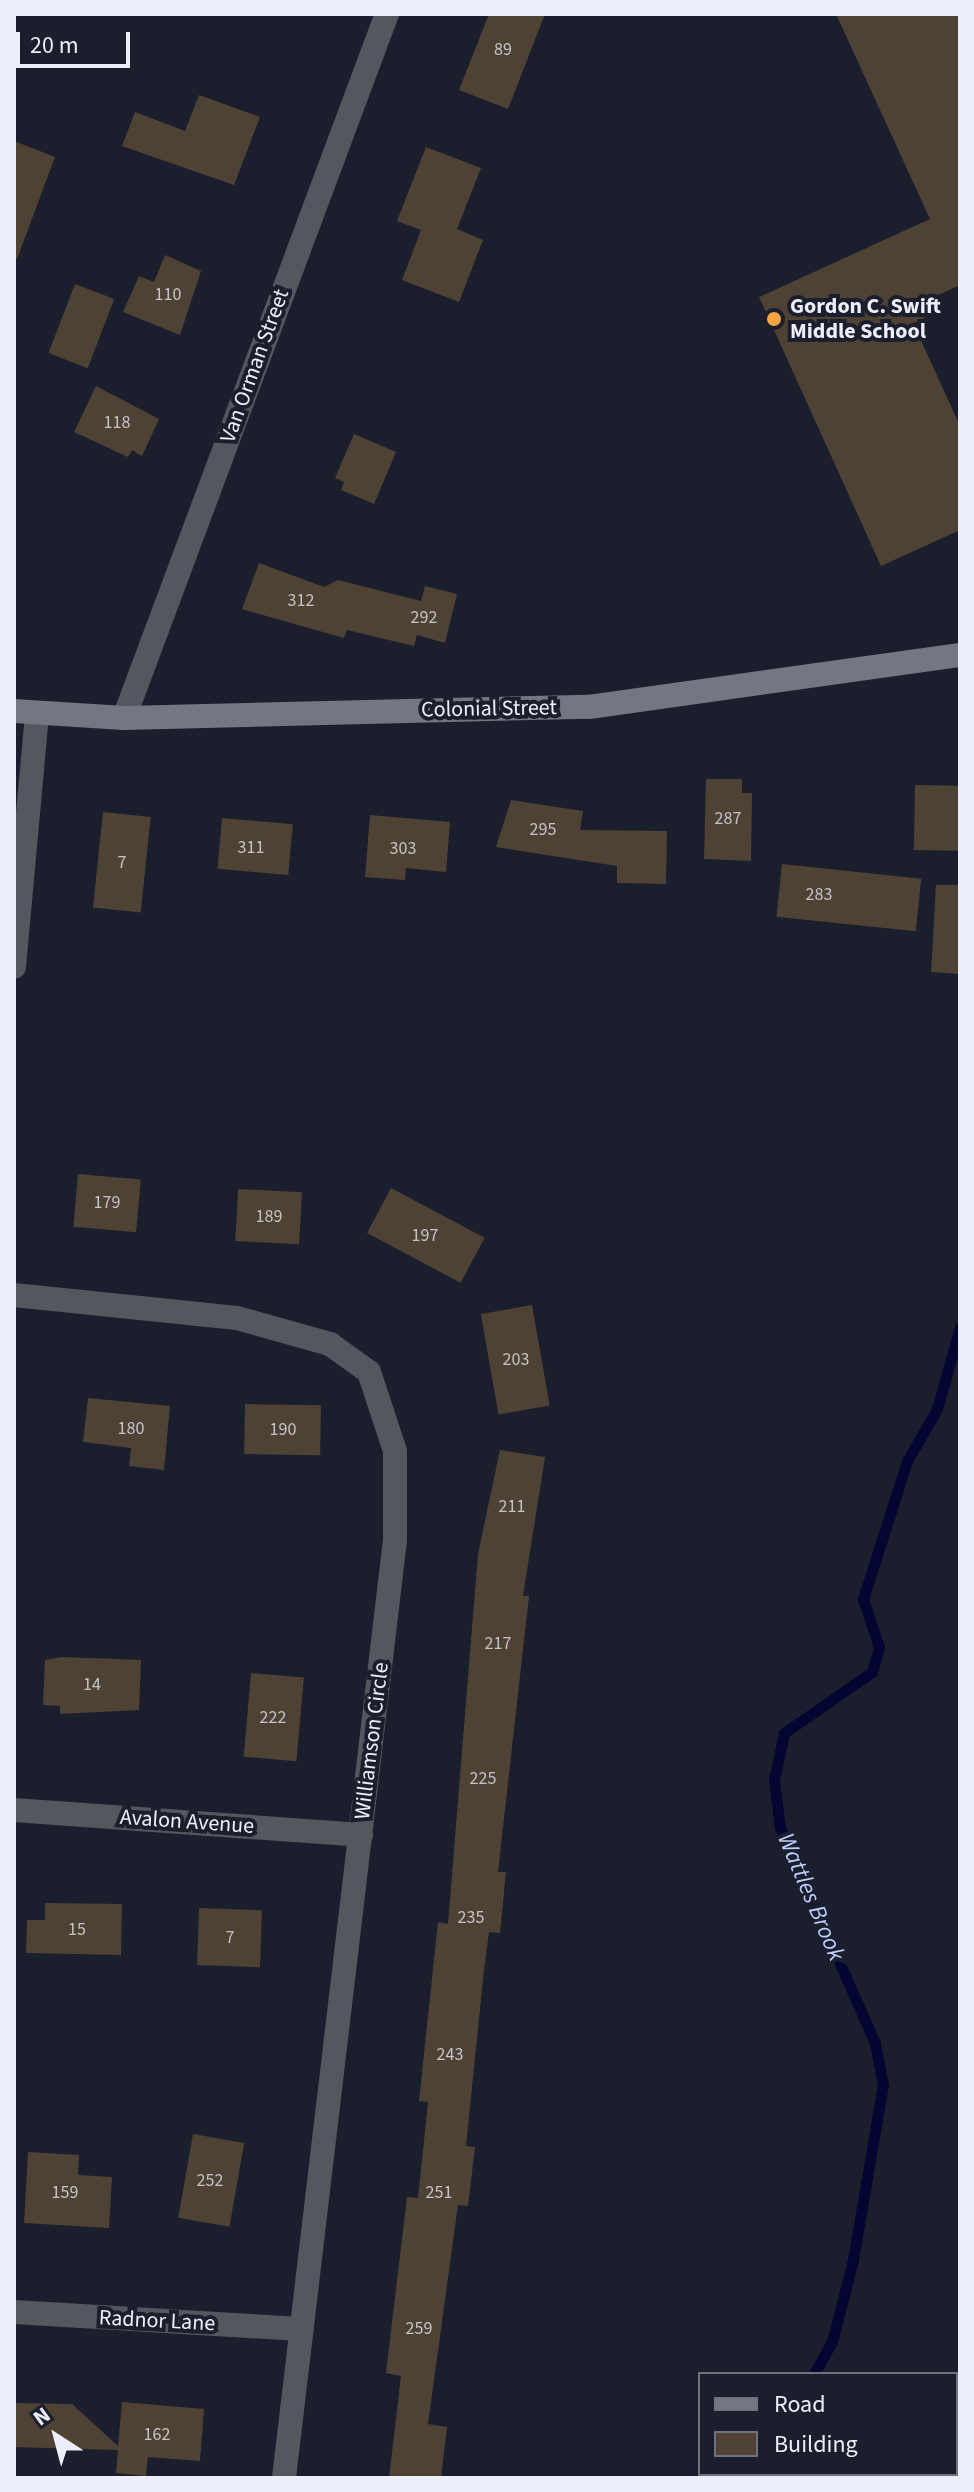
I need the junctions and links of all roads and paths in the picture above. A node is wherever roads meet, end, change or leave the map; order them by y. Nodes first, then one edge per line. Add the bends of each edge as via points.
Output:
1 (387, 14) edge
2 (960, 655) edge
3 (26, 712) edge
4 (124, 718) junction
5 (14, 967) edge
6 (14, 1295) edge
7 (14, 1810) edge
8 (361, 1835) junction
9 (14, 2312) edge
10 (301, 2329) junction
11 (284, 2478) edge

1 - 4 street, Van Orman Street
2 - 4 street, Colonial Street via 589,707
3 - 4 street, Colonial Street
3 - 5 street
6 - 8 street, Williamson Circle via 237,1318 330,1344 369,1372 395,1451 395,1540
7 - 8 street, Avalon Avenue
8 - 10 street, Williamson Circle
9 - 10 street, Radnor Lane
10 - 11 street, Williamson Circle

